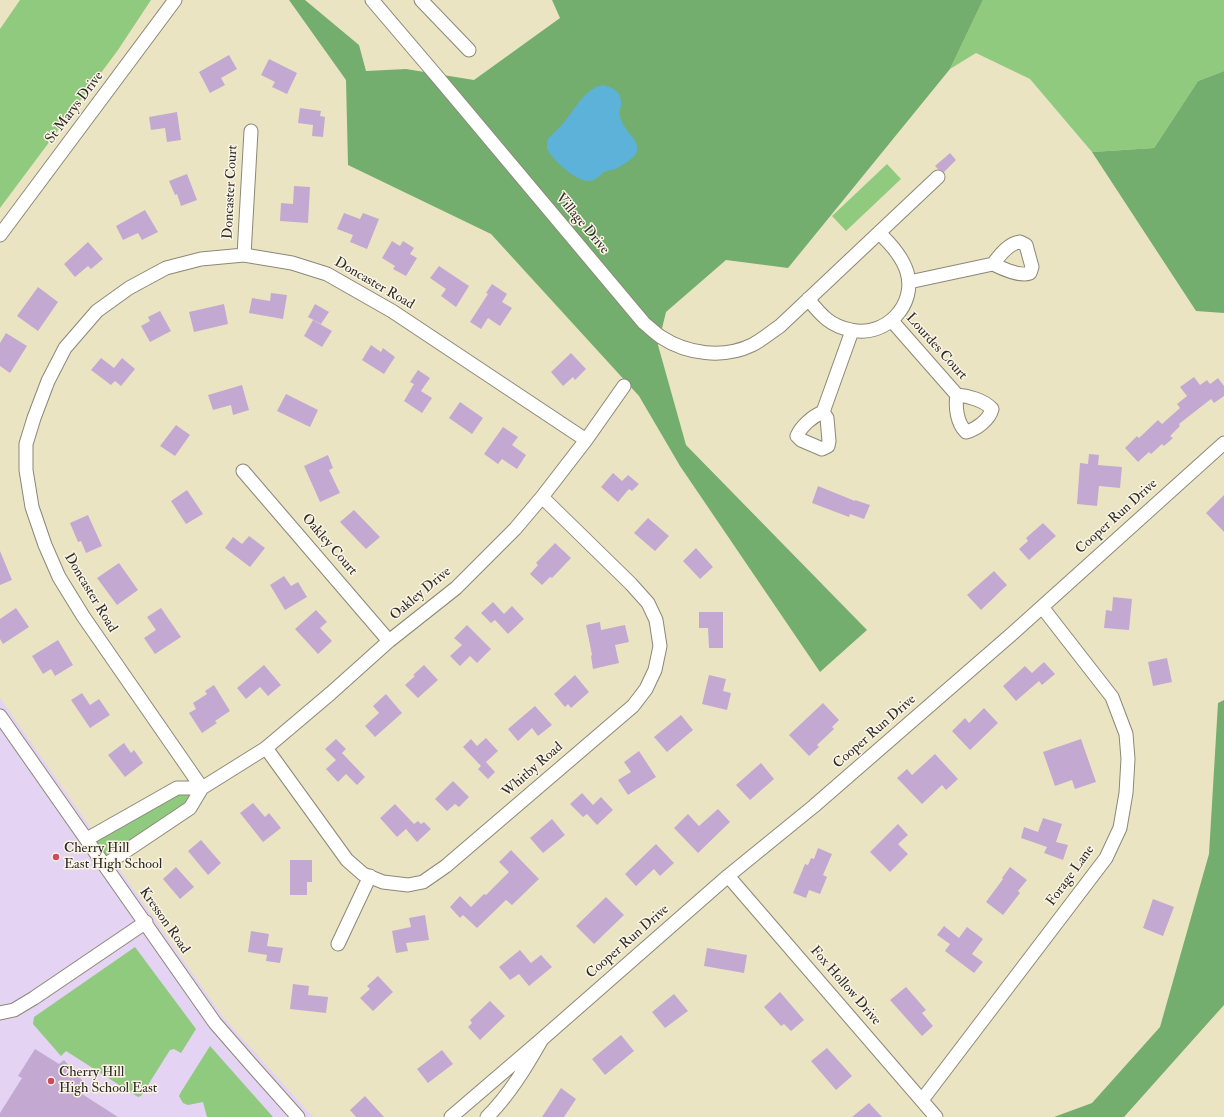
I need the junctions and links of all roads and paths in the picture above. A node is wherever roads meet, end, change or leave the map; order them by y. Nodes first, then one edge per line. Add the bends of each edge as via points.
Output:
1 (175, 0) edge
2 (421, 0) edge
3 (377, 2) edge
4 (469, 50) dead end
5 (251, 131) dead end
6 (938, 177) dead end
7 (879, 233) junction
8 (0, 235) edge
9 (244, 255) junction
10 (993, 264) dead end
11 (909, 282) junction
12 (808, 299) junction
13 (892, 321) junction
14 (852, 331) junction
15 (624, 386) dead end
16 (957, 394) dead end
17 (822, 412) dead end
18 (586, 440) junction
19 (1224, 443) edge
20 (243, 471) dead end
21 (542, 497) junction
22 (1042, 607) junction
23 (389, 641) junction
24 (0, 716) edge
25 (266, 748) junction
26 (202, 788) junction
27 (87, 839) junction
28 (105, 865) junction
29 (370, 876) junction
30 (728, 876) junction
31 (146, 922) junction
32 (338, 944) dead end
33 (0, 1013) edge
34 (542, 1039) junction
35 (922, 1100) junction
36 (298, 1117) edge
37 (451, 1117) edge
38 (487, 1117) edge
39 (936, 1117) edge

1 - 8 street, St Marys Drive
2 - 4 street
3 - 12 street, Village Drive via 644,323 661,337 685,349 730,353 752,345 780,326
5 - 9 street, Doncaster Court
6 - 7 street, Village Drive
7 - 11 street via 900,256
7 - 12 street, Village Drive
9 - 18 street, Doncaster Road via 292,263 327,274 392,311
9 - 26 street, Doncaster Road via 201,259 166,268 129,288 97,311 65,348 48,381 26,444 26,470 32,507 59,577 83,616
10 - 11 street
11 - 13 street via 904,304
12 - 14 street via 829,322
13 - 14 street via 868,331
13 - 16 street, Lourdes Court
14 - 17 street
15 - 18 street, Oakley Drive
18 - 21 street, Oakley Drive
19 - 22 street, Cooper Run Drive
20 - 23 street, Oakley Court
21 - 23 street, Oakley Drive via 515,529 456,588
21 - 29 street, Whitby Road via 648,603 656,620 660,646 655,670 646,689 633,706 446,866 423,882 408,885 383,882
22 - 30 street, Cooper Run Drive via 818,803
22 - 35 street, Forage Lane via 1112,697 1126,734 1126,793 1120,828 1106,858
23 - 25 street, Oakley Drive
24 - 27 street, Kresson Road
25 - 26 street, Oakley Drive
25 - 29 street, Whitby Road via 347,860 363,874
26 - 27 street via 177,788
26 - 28 street via 190,808
27 - 28 street, Kresson Road
28 - 31 street, Kresson Road
29 - 32 street
30 - 34 street, Cooper Run Drive
30 - 35 street, Fox Hollow Drive
31 - 33 street via 34,998 14,1010
31 - 36 street, Kresson Road via 215,1023
34 - 37 street, Cooper Run Drive
34 - 38 street, Cooper Run Drive via 517,1081
35 - 39 street, Fox Hollow Drive

